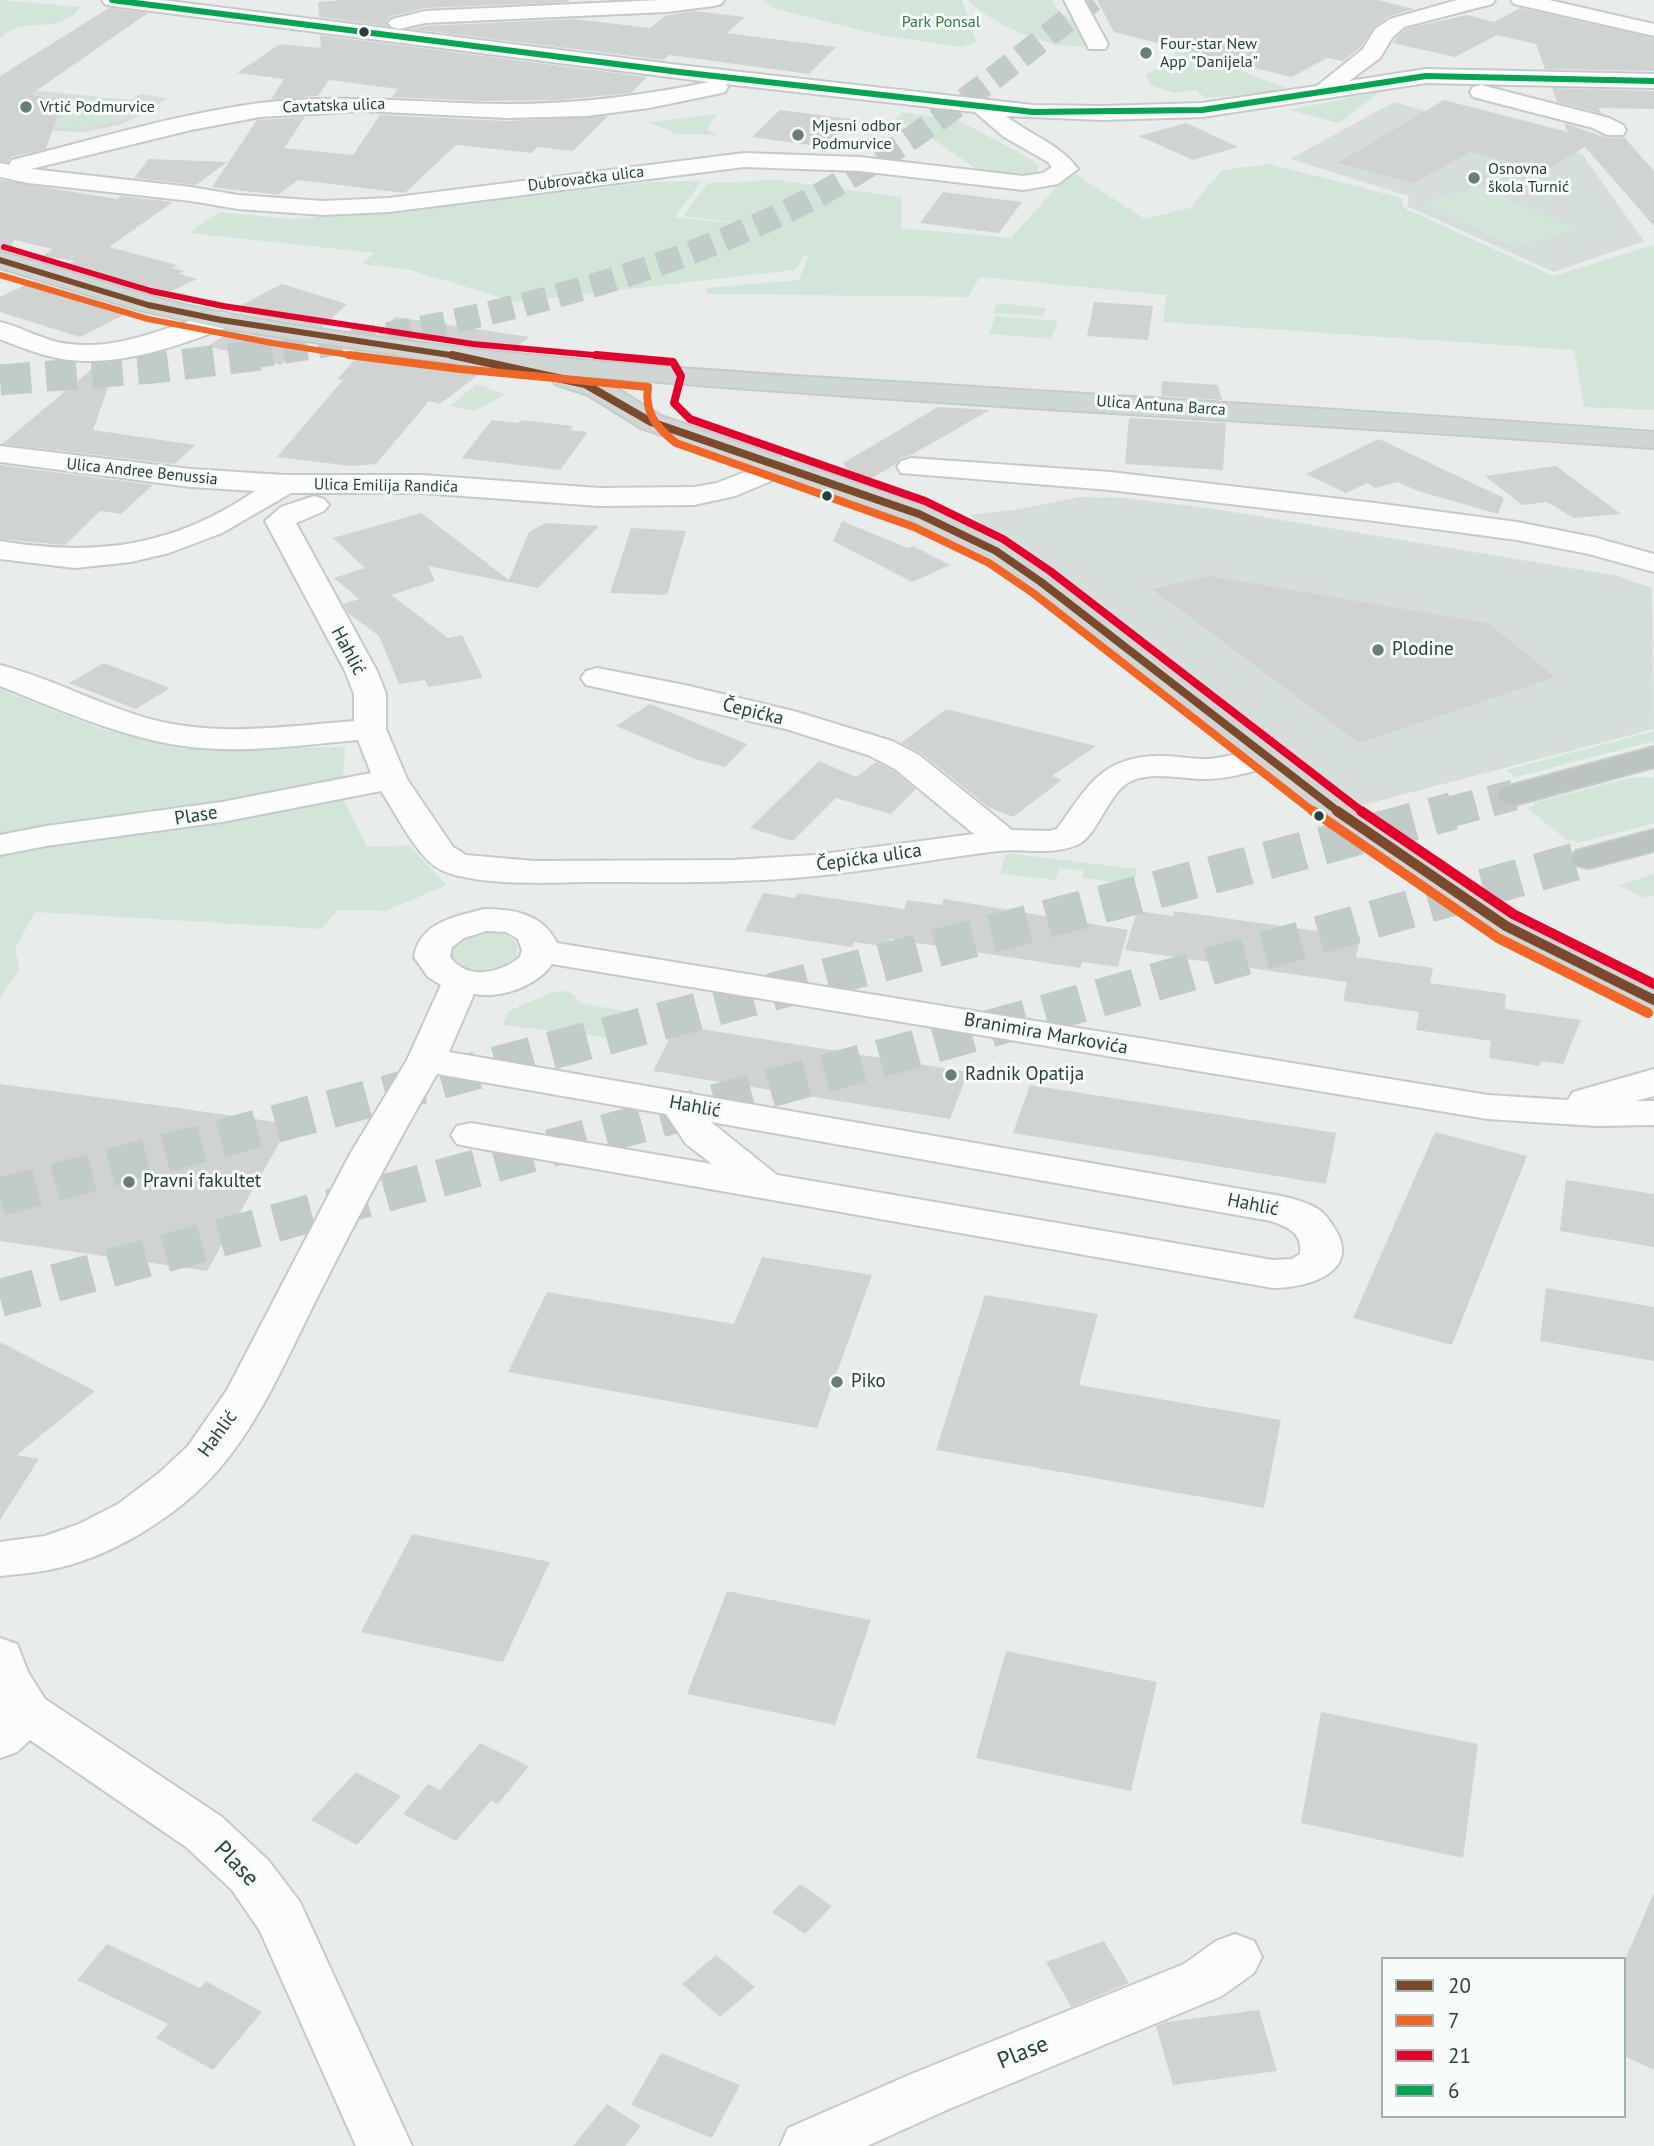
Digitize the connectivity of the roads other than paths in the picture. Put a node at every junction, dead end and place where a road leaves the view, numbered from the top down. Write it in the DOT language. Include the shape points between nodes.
graph roads {
  1 [pos="121,0"];
  2 [pos="715,0"];
  3 [pos="1074,0"];
  4 [pos="1486,0"];
  5 [pos="1521,0"];
  6 [pos="425,29"];
  7 [pos="1654,30"];
  8 [pos="1097,44"];
  9 [pos="1372,53"];
  10 [pos="679,72"];
  11 [pos="1426,76"];
  12 [pos="1654,81"];
  13 [pos="757,82"];
  14 [pos="1321,91"];
  15 [pos="673,97"];
  16 [pos="983,108"];
  17 [pos="1615,130"];
  18 [pos="0,170"];
  19 [pos="0,260"];
  20 [pos="221,320"];
  21 [pos="0,330"];
  22 [pos="471,358"];
  23 [pos="667,375"];
  24 [pos="730,380"];
  25 [pos="627,408"];
  26 [pos="683,431"];
  27 [pos="1654,440"];
  28 [pos="0,454"];
  29 [pos="783,466"];
  30 [pos="911,467"];
  31 [pos="284,484"];
  32 [pos="314,505"];
  33 [pos="0,550"];
  34 [pos="1654,564"];
  35 [pos="0,675"];
  36 [pos="597,678"];
  37 [pos="370,729"];
  38 [pos="1267,757"];
  39 [pos="1654,757"];
  40 [pos="390,779"];
  41 [pos="1514,794"];
  42 [pos="1003,840"];
  43 [pos="1654,840"];
  44 [pos="0,845"];
  45 [pos="440,854"];
  46 [pos="1588,858"];
  47 [pos="541,951"];
  48 [pos="461,981"];
  49 [pos="1654,1000"];
  50 [pos="426,1060"];
  51 [pos="1654,1081"];
  52 [pos="679,1104"];
  53 [pos="1551,1110"];
  54 [pos="1654,1113"];
  55 [pos="471,1135"];
  56 [pos="765,1184"];
  57 [pos="0,1559"];
  58 [pos="0,1657"];
  59 [pos="14,1726"];
  60 [pos="1234,1957"];
  61 [pos="384,2146"];
  62 [pos="808,2146"];
  1 -- 6 [label="street" via="352,30"];
  2 -- 6 [label="street"];
  3 -- 8 [label="street"];
  4 -- 9 [label="street" via="1397,23 1383,34"];
  5 -- 7 [label="street"];
  6 -- 10 [label="street"];
  9 -- 11 [label="street" via="1385,64"];
  9 -- 14 [label="street"];
  10 -- 13 [label="street"];
  10 -- 15 [label="street" via="683,79"];
  11 -- 12 [label="street"];
  11 -- 14 [label="street"];
  11 -- 17 [label="street"];
  13 -- 15 [label="street, Cavtatska ulica"];
  13 -- 16 [label="street"];
  14 -- 16 [label="street" via="1178,111 1062,113"];
  15 -- 18 [label="street, Cavtatska ulica" via="587,109 527,111 388,104 296,106 222,116"];
  16 -- 18 [label="street, Dubrovačka ulica" via="1012,132 1056,157 1066,169 1050,179 1023,183 860,164 744,160 389,205 331,208 238,202"];
  19 -- 20 [label="main road" via="148,305"];
  20 -- 21 [label="street" via="180,336 81,353 55,350"];
  20 -- 22 [label="main road"];
  22 -- 23 [label="main road, Ulica Antuna Barca"];
  22 -- 25 [label="main road" via="585,384"];
  23 -- 24 [label="main road, Ulica Antuna Barca"];
  23 -- 25 [label="main road" via="631,391"];
  23 -- 26 [label="main road" via="658,394 659,406"];
  24 -- 26 [label="main road" via="698,390 685,410"];
  24 -- 27 [label="main road, Ulica Antuna Barca"];
  25 -- 26 [label="main road" via="651,422"];
  26 -- 29 [label="main road"];
  28 -- 31 [label="street, Ulica Andree Benussia" via="191,478"];
  29 -- 31 [label="street, Ulica Emilija Randića" via="725,490 668,497 599,497 422,484"];
  29 -- 38 [label="main road" via="919,514 996,551"];
  30 -- 34 [label="street" via="1110,481 1362,510 1517,531"];
  31 -- 33 [label="street" via="210,530 142,549 73,559"];
  32 -- 37 [label="street, Hahlić" via="281,521 370,694"];
  35 -- 37 [label="street" via="179,735 254,738"];
  36 -- 42 [label="street, Čepićka" via="797,722 880,748 907,762"];
  37 -- 40 [label="street, Hahlić"];
  38 -- 42 [label="street, Čepićka ulica" via="1236,766 1154,766 1127,772 1108,783 1062,840"];
  38 -- 49 [label="main road" via="1331,807 1506,926"];
  39 -- 41 [label="highway"];
  40 -- 44 [label="street, Plase" via="222,812"];
  40 -- 45 [label="street, Hahlić"];
  42 -- 45 [label="street, Čepićka ulica" via="815,866 732,871 486,869 455,863"];
  43 -- 46 [label="highway"];
  47 -- 48 [label="street" via="536,963 512,978"];
  47 -- 48 [label="street" via="539,939 517,923 484,920 459,926 439,937 431,957 436,967"];
  47 -- 53 [label="street, Branimira Markovića" via="1488,1107"];
  48 -- 50 [label="street, Hahlić"];
  50 -- 52 [label="street, Hahlić"];
  50 -- 57 [label="street, Hahlić" via="370,1154 245,1397 204,1457 155,1501 105,1531 50,1553"];
  51 -- 53 [label="street, Branimira Markovića"];
  52 -- 56 [label="street" via="699,1135"];
  52 -- 56 [label="street, Hahlić" via="1282,1209 1307,1222 1322,1247 1320,1260 1308,1269 1273,1275"];
  53 -- 54 [label="street, Branimira Markovića"];
  55 -- 56 [label="street, Hahlić"];
  58 -- 59 [label="street, Plase"];
  59 -- 61 [label="street, Plase" via="204,1832 250,1875 281,1918"];
  60 -- 62 [label="street, Plase" via="1203,1980"];
}
